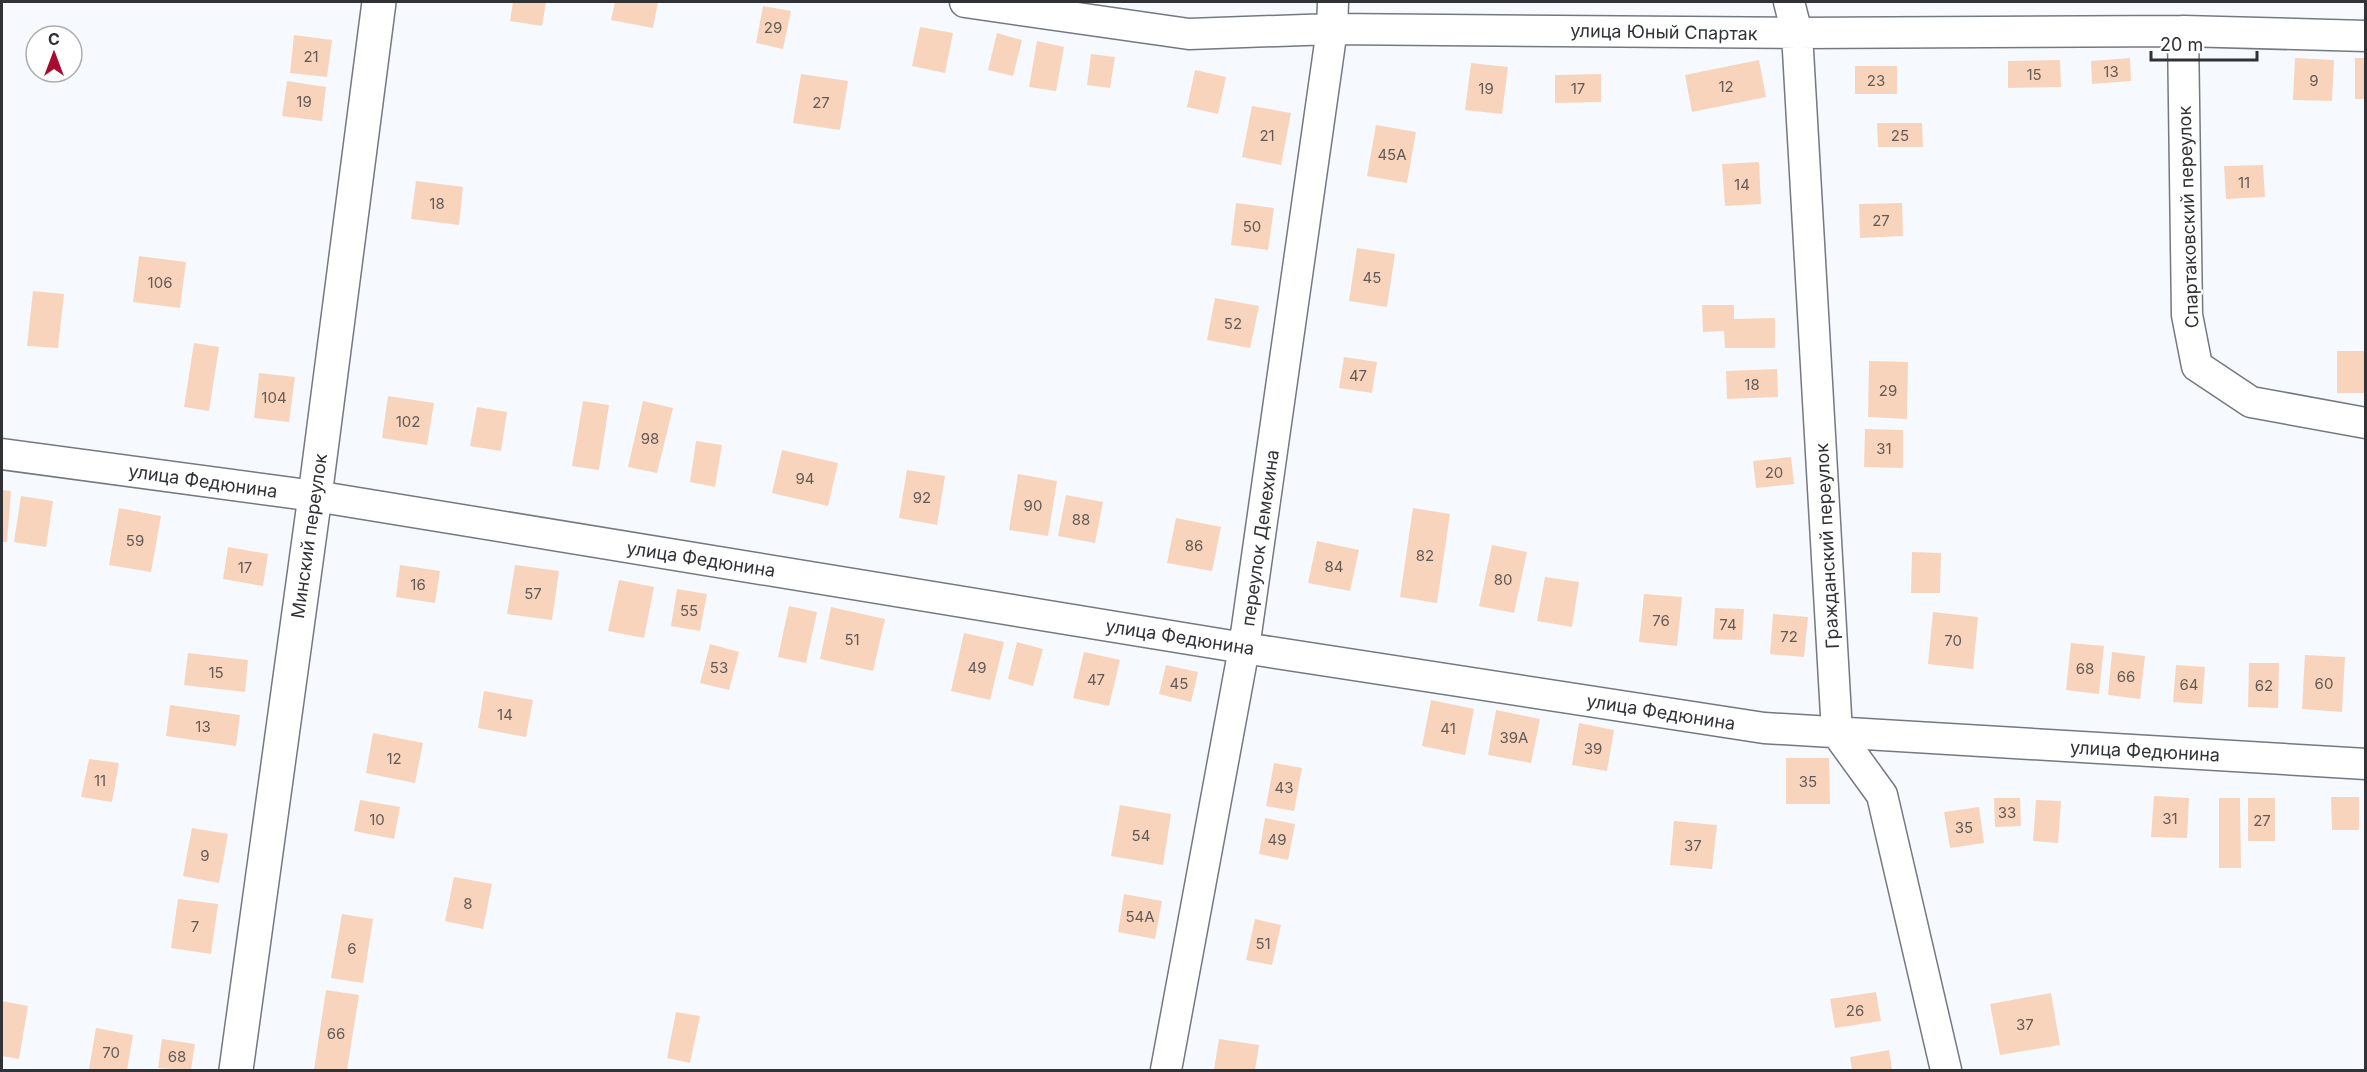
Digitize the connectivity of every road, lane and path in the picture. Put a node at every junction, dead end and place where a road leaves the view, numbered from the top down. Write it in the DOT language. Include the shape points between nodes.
graph roads {
  1 [pos="379,2"];
  2 [pos="965,2"];
  3 [pos="1789,2"];
  4 [pos="1332,15"];
  5 [pos="2183,31"];
  6 [pos="1797,33"];
  7 [pos="2366,36"];
  8 [pos="2366,423"];
  9 [pos="2,454"];
  10 [pos="315,496"];
  11 [pos="1244,648"];
  12 [pos="1837,734"];
  13 [pos="2366,764"];
  14 [pos="236,1071"];
  15 [pos="1166,1071"];
  16 [pos="1946,1071"];
  1 -- 10 [label="street, Минский переулок"];
  2 -- 4 [label="street, улица Юный Спартак" via="1189,34"];
  3 -- 6 [label="street, Гражданский переулок"];
  4 -- 6 [label="street, улица Юный Спартак"];
  4 -- 11 [label="street, переулок Демехина"];
  5 -- 6 [label="street, улица Юный Спартак"];
  5 -- 7 [label="street, улица Юный Спартак"];
  5 -- 8 [label="street, Спартаковский переулок" via="2187,315 2197,366 2251,402"];
  6 -- 12 [label="street, Гражданский переулок"];
  9 -- 10 [label="street, улица Федюнина"];
  10 -- 11 [label="street, улица Федюнина"];
  10 -- 14 [label="street, Минский переулок"];
  11 -- 12 [label="street, улица Федюнина" via="1764,728"];
  11 -- 15 [label="street, переулок Демехина"];
  12 -- 13 [label="street, улица Федюнина"];
  12 -- 16 [label="street" via="1882,795"];
}
